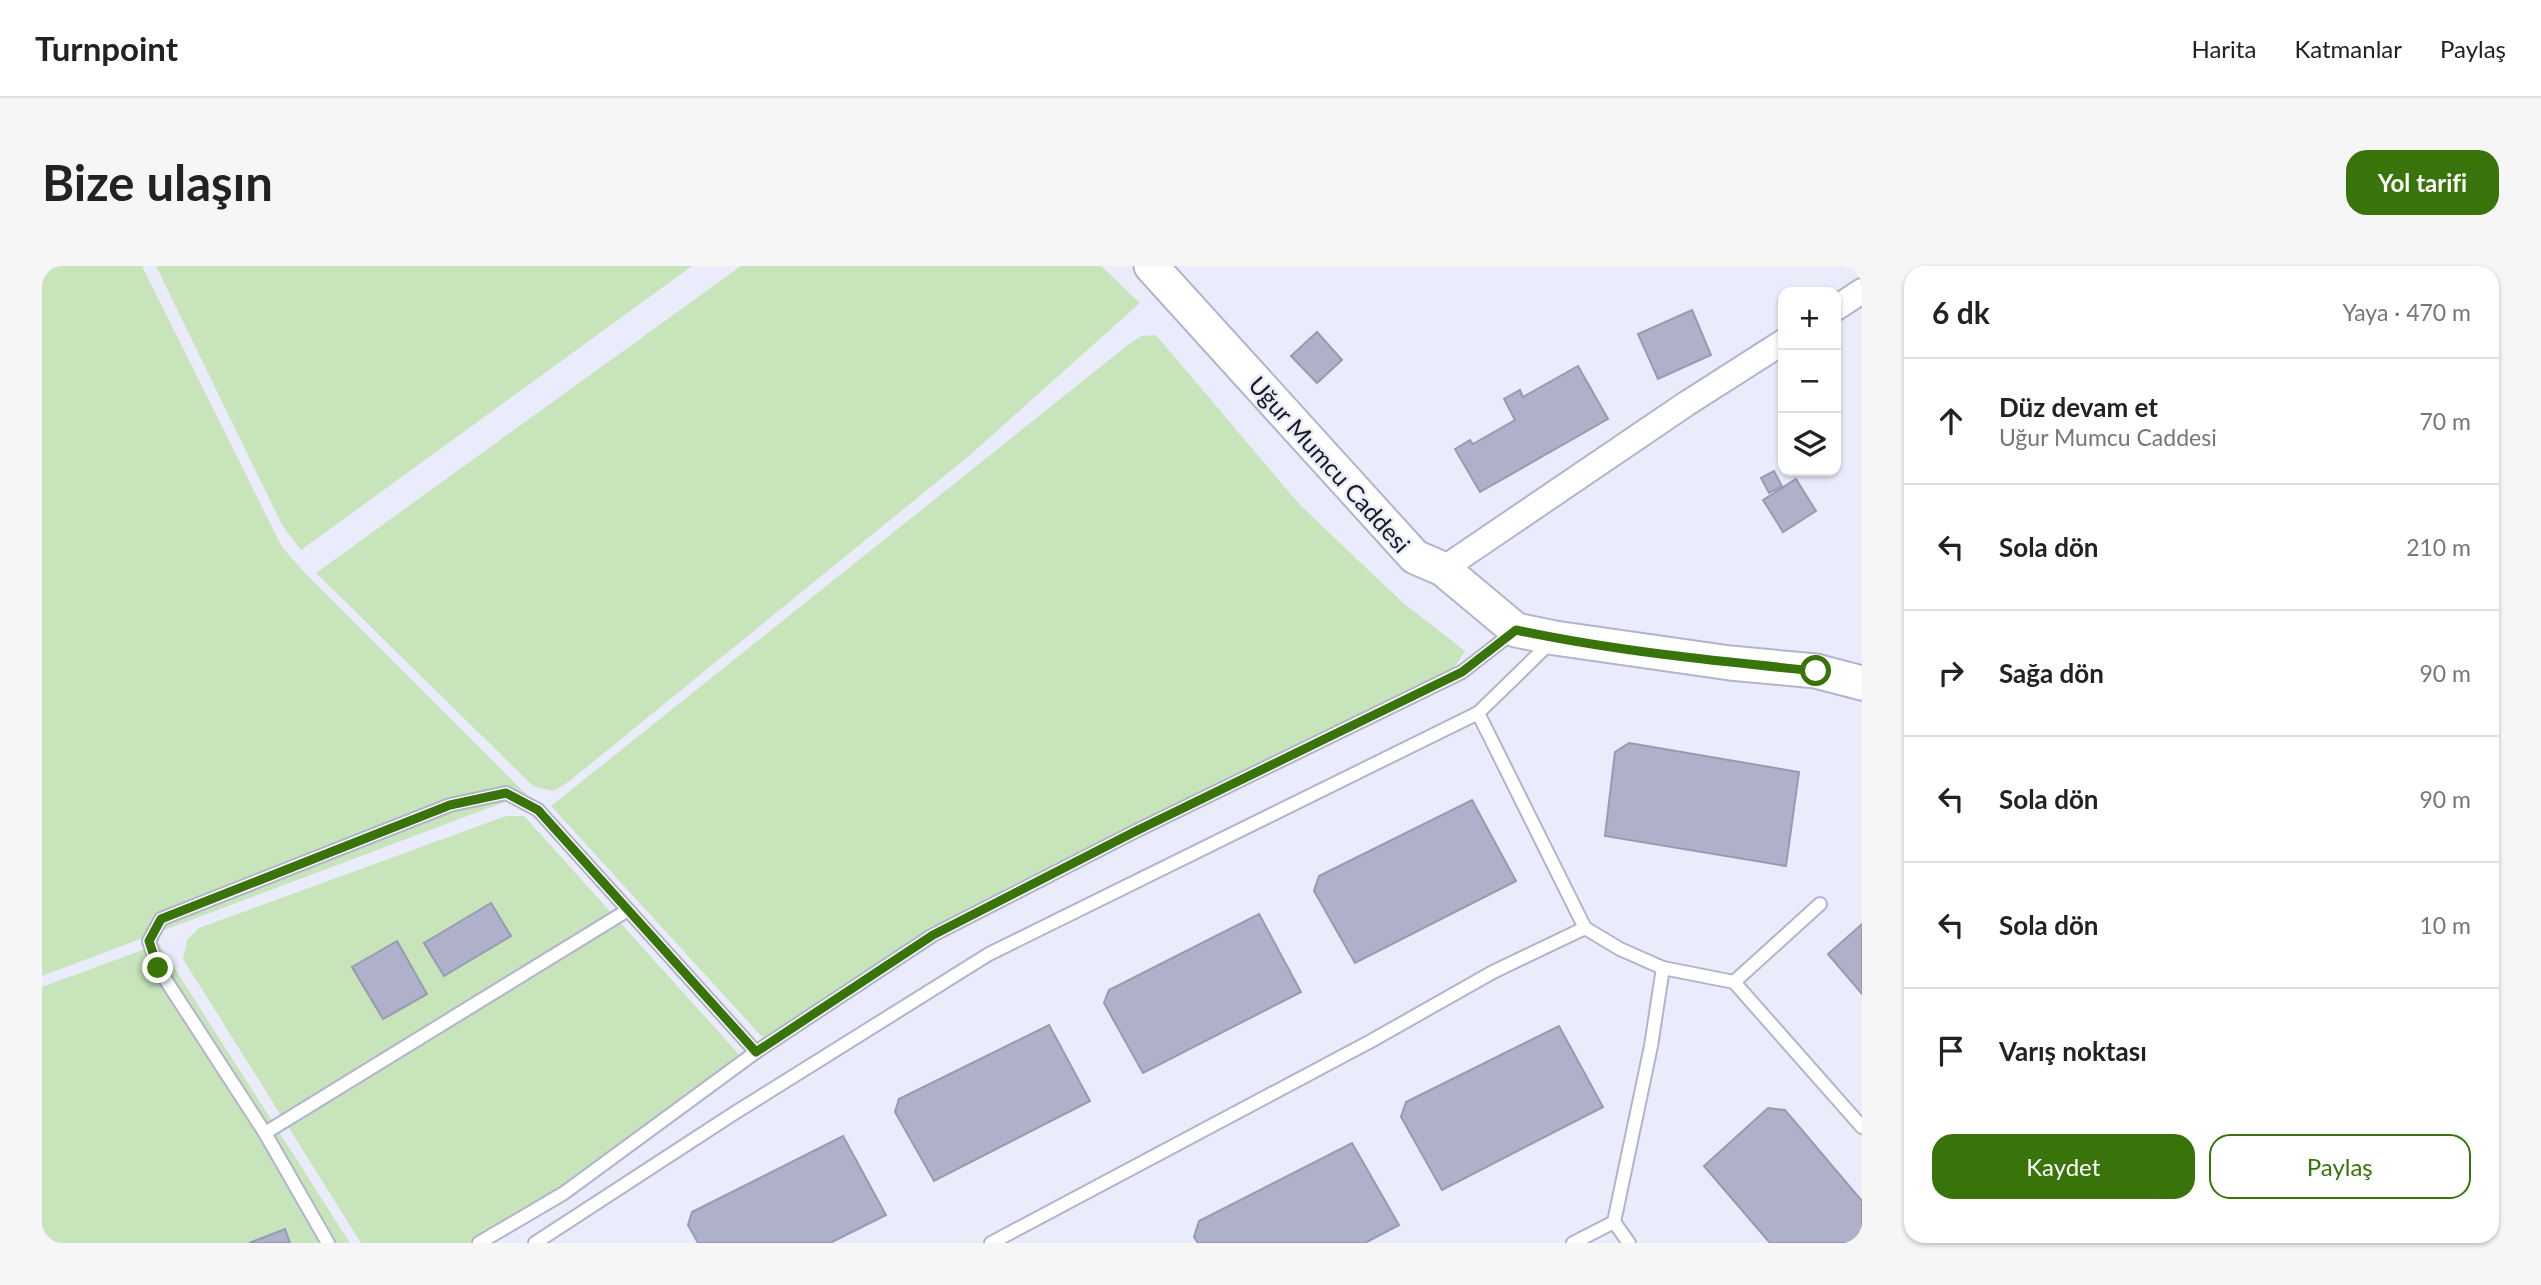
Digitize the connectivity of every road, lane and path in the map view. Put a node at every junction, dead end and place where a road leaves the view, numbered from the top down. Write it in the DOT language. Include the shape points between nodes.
graph roads {
  1 [pos="1151,266"];
  2 [pos="1862,291"];
  3 [pos="1841,305"];
  4 [pos="1778,345"];
  5 [pos="1443,569"];
  6 [pos="1516,630"];
  7 [pos="1555,638"];
  8 [pos="1862,683"];
  9 [pos="1478,713"];
  10 [pos="1821,904"];
  11 [pos="628,910"];
  12 [pos="1585,928"];
  13 [pos="1663,968"];
  14 [pos="1734,982"];
  15 [pos="756,1052"];
  16 [pos="1862,1127"];
  17 [pos="265,1133"];
  18 [pos="1614,1222"];
  19 [pos="328,1243"];
  20 [pos="479,1243"];
  21 [pos="536,1243"];
  22 [pos="991,1243"];
  23 [pos="1573,1243"];
  24 [pos="1629,1243"];
  1 -- 5 [label="street, Uğur Mumcu Caddesi" via="1415,557"];
  2 -- 3 [label="street"];
  4 -- 5 [label="street"];
  5 -- 6 [label="street, Uğur Mumcu Caddesi"];
  6 -- 7 [label="street, Uğur Mumcu Caddesi"];
  6 -- 15 [label="lane" via="1462,672 933,935"];
  7 -- 8 [label="street, Uğur Mumcu Caddesi" via="1816,671"];
  7 -- 9 [label="lane"];
  9 -- 12 [label="lane"];
  9 -- 21 [label="lane" via="989,954"];
  10 -- 14 [label="lane"];
  11 -- 15 [label="lane"];
  11 -- 17 [label="lane"];
  11 -- 17 [label="lane" via="538,810 506,793 450,805 161,919 149,941 158,968"];
  12 -- 13 [label="lane"];
  12 -- 22 [label="lane" via="1493,972"];
  13 -- 14 [label="lane"];
  13 -- 18 [label="lane"];
  14 -- 16 [label="lane"];
  15 -- 20 [label="lane" via="564,1193"];
  17 -- 19 [label="lane"];
  18 -- 23 [label="lane"];
  18 -- 24 [label="lane"];
}
